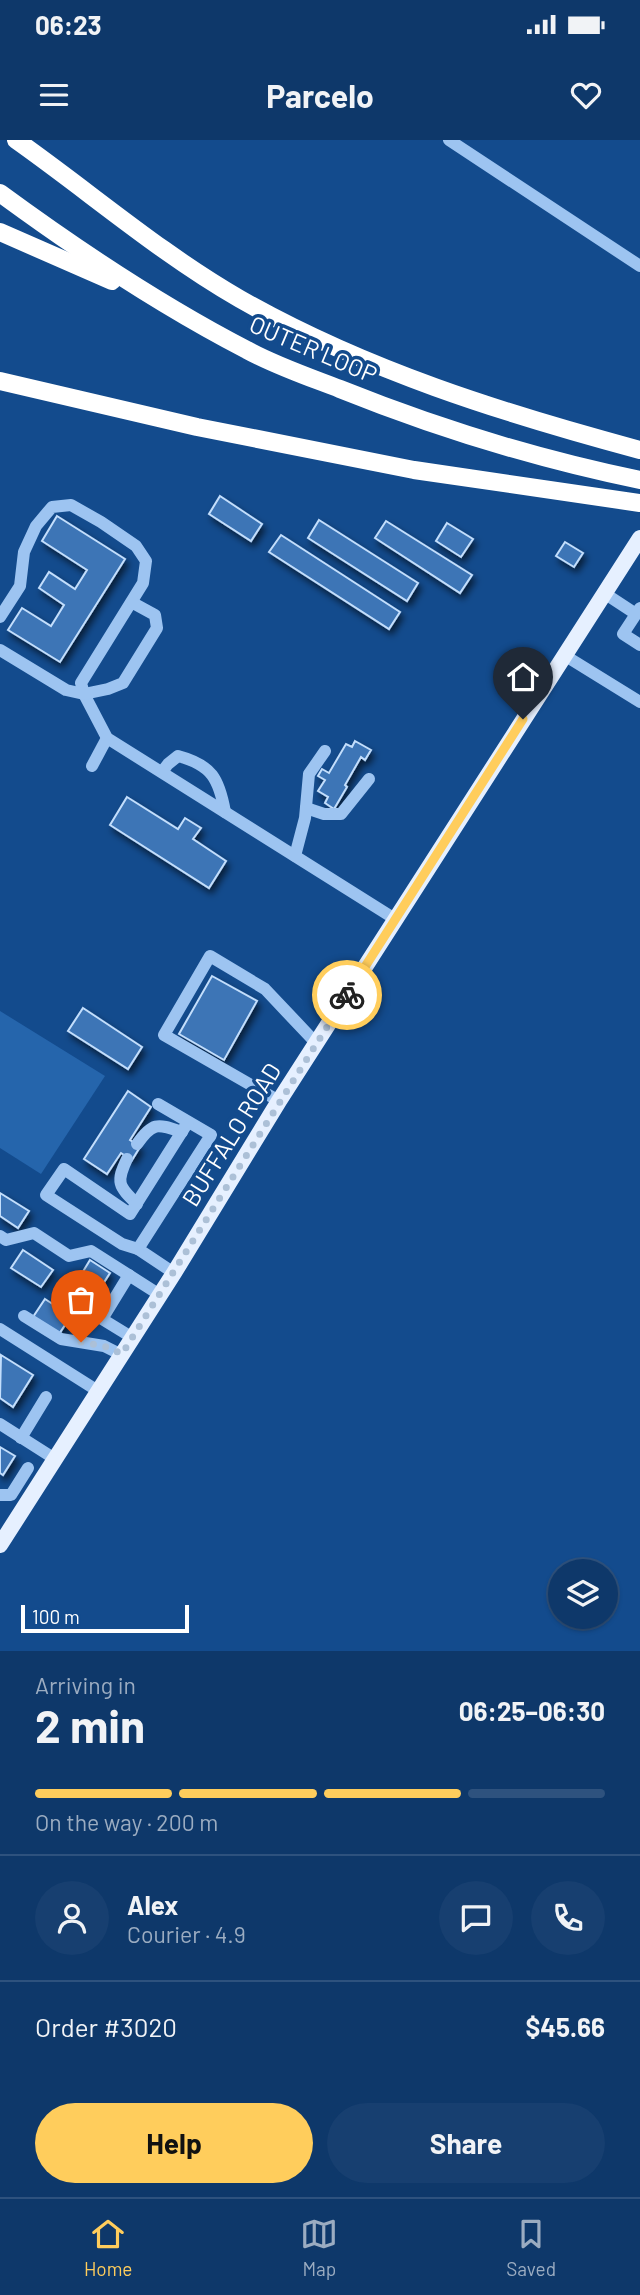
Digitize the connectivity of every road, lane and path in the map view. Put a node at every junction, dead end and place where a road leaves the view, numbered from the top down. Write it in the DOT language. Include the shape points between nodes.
graph roads {
  1 [pos="16,140"];
  2 [pos="27,140"];
  3 [pos="449,140"];
  4 [pos="55,167"];
  5 [pos="0,193"];
  6 [pos="0,232"];
  7 [pos="640,266"];
  8 [pos="157,300"];
  9 [pos="0,381"];
  10 [pos="640,450"];
  11 [pos="640,480"];
  12 [pos="640,503"];
  13 [pos="638,546"];
  14 [pos="604,593"];
  15 [pos="133,603"];
  16 [pos="638,611"];
  17 [pos="0,617"];
  18 [pos="640,645"];
  19 [pos="0,650"];
  20 [pos="564,654"];
  21 [pos="84,694"];
  22 [pos="640,702"];
  23 [pos="107,738"];
  24 [pos="325,751"];
  25 [pos="92,766"];
  26 [pos="162,772"];
  27 [pos="369,779"];
  28 [pos="306,808"];
  29 [pos="225,812"];
  30 [pos="295,856"];
  31 [pos="394,919"];
  32 [pos="316,1043"];
  33 [pos="279,1101"];
  34 [pos="158,1104"];
  35 [pos="185,1127"];
  36 [pos="137,1143"];
  37 [pos="127,1159"];
  38 [pos="136,1204"];
  39 [pos="0,1236"];
  40 [pos="138,1249"];
  41 [pos="174,1273"];
  42 [pos="129,1275"];
  43 [pos="160,1295"];
  44 [pos="24,1317"];
  45 [pos="0,1329"];
  46 [pos="132,1338"];
  47 [pos="122,1354"];
  48 [pos="98,1391"];
  49 [pos="46,1397"];
  50 [pos="0,1424"];
  51 [pos="21,1438"];
  52 [pos="55,1459"];
  53 [pos="28,1468"];
  54 [pos="0,1495"];
  55 [pos="1,1540"];
  1 -- 4 [label="highway, OUTER LOOP"];
  2 -- 4 [label="highway"];
  3 -- 7 [label="street"];
  4 -- 10 [label="highway, OUTER LOOP" via="159,247 241,299 319,339 471,401"];
  5 -- 8 [label="highway, OUTER LOOP" via="70,245"];
  6 -- 8 [label="highway"];
  8 -- 11 [label="highway, OUTER LOOP" via="249,351 396,412"];
  9 -- 12 [label="highway" via="197,427 414,470"];
  13 -- 14 [label="main road, BUFFALO ROAD"];
  14 -- 16 [label="street"];
  14 -- 20 [label="main road, BUFFALO ROAD"];
  15 -- 17 [label="street" via="144,583 146,561 136,546 71,505 51,507 36,526 24,552 20,586"];
  15 -- 21 [label="street" via="82,683"];
  15 -- 21 [label="street" via="155,615 157,628 148,645 123,683"];
  16 -- 18 [label="street" via="623,634"];
  19 -- 21 [label="street" via="66,690"];
  20 -- 22 [label="street"];
  20 -- 31 [label="main road, BUFFALO ROAD"];
  21 -- 23 [label="street"];
  23 -- 25 [label="street"];
  23 -- 26 [label="street"];
  24 -- 28 [label="street" via="309,774"];
  26 -- 29 [label="street"];
  26 -- 29 [label="street" via="178,756 197,761 221,789"];
  27 -- 28 [label="street" via="341,814"];
  28 -- 30 [label="street"];
  29 -- 30 [label="street"];
  30 -- 31 [label="street"];
  31 -- 32 [label="main road, BUFFALO ROAD"];
  32 -- 33 [label="main road, BUFFALO ROAD"];
  32 -- 33 [label="street" via="265,989 210,956 164,1035"];
  33 -- 41 [label="main road, BUFFALO ROAD"];
  34 -- 35 [label="street"];
  35 -- 36 [label="street" via="147,1129"];
  35 -- 38 [label="street"];
  35 -- 40 [label="street" via="211,1135"];
  37 -- 38 [label="street" via="119,1176 122,1190"];
  38 -- 40 [label="street" via="130,1214 64,1169 46,1195 122,1244"];
  39 -- 42 [label="street" via="6,1240 34,1233 69,1256 90,1251"];
  40 -- 41 [label="street"];
  41 -- 43 [label="main road, BUFFALO ROAD"];
  42 -- 43 [label="street"];
  42 -- 46 [label="street" via="102,1319"];
  43 -- 46 [label="main road, BUFFALO ROAD"];
  44 -- 47 [label="street" via="61,1339"];
  45 -- 48 [label="street"];
  46 -- 47 [label="main road, BUFFALO ROAD"];
  47 -- 48 [label="main road, BUFFALO ROAD"];
  48 -- 52 [label="main road, BUFFALO ROAD"];
  49 -- 51 [label="street"];
  50 -- 51 [label="street"];
  51 -- 52 [label="street"];
  52 -- 55 [label="main road, BUFFALO ROAD"];
  53 -- 54 [label="street" via="11,1494"];
}
